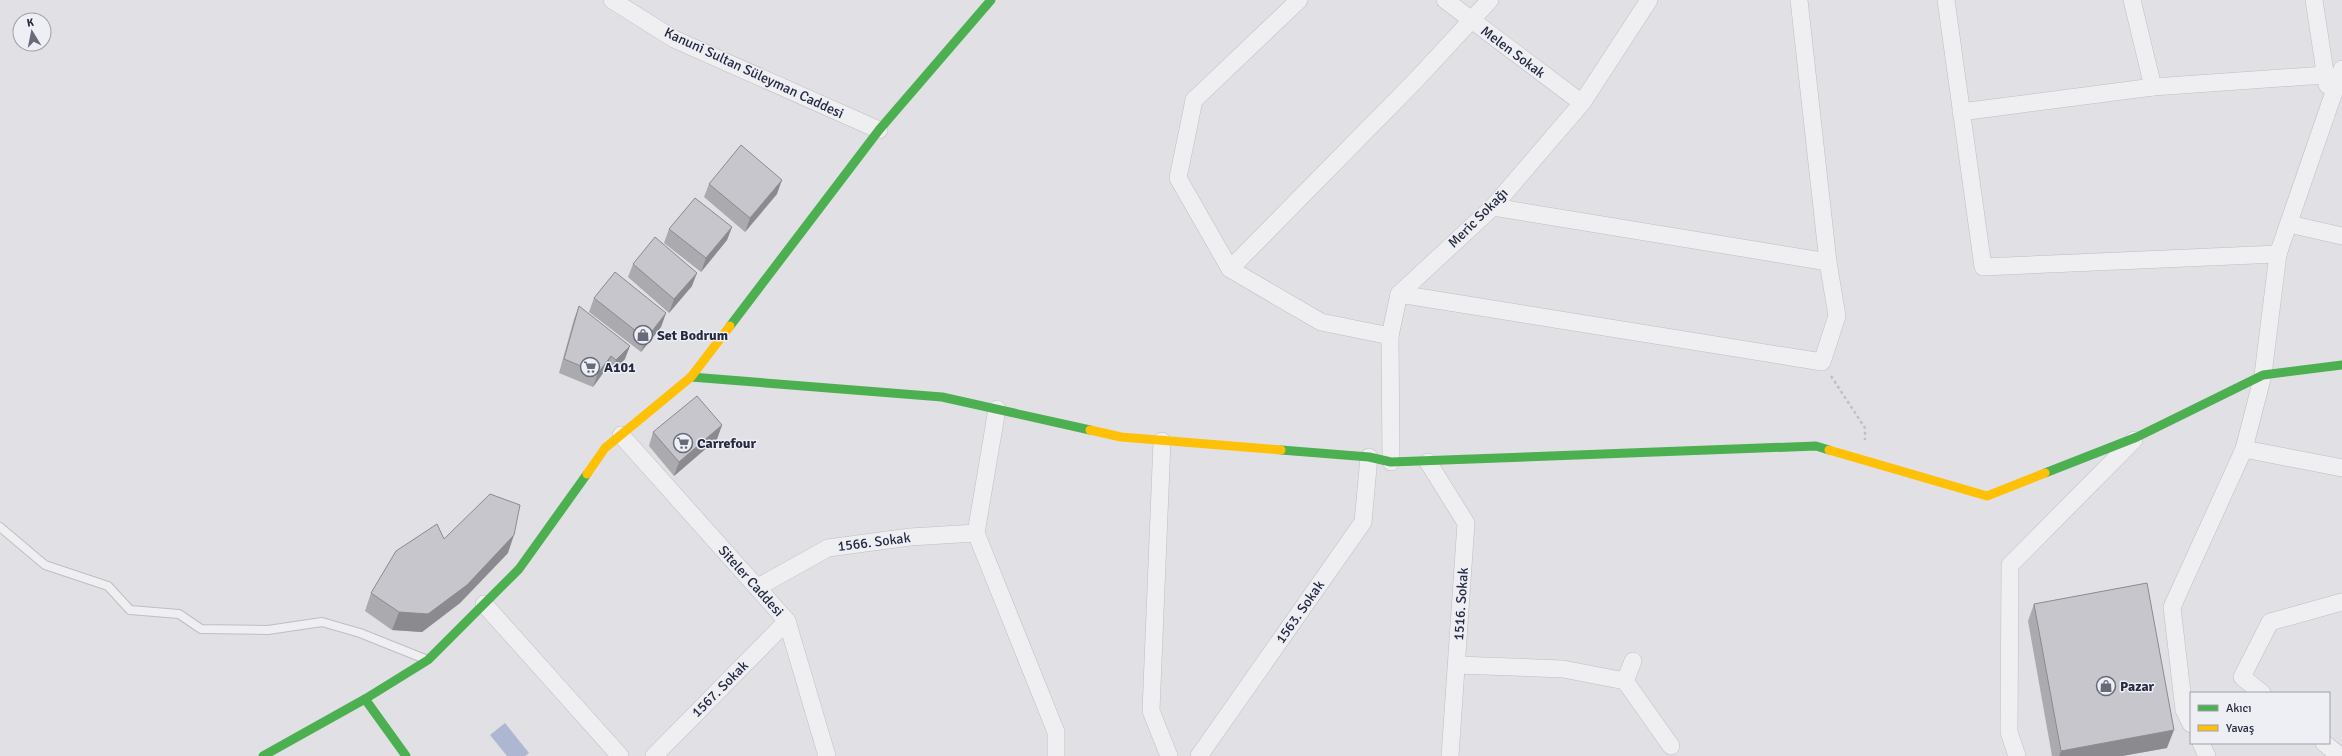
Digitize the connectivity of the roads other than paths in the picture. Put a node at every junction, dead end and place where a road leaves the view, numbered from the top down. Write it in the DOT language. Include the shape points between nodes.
graph roads {
  1 [pos="612,0"];
  2 [pos="991,0"];
  3 [pos="1299,0"];
  4 [pos="1445,0"];
  5 [pos="1490,0"];
  6 [pos="1649,0"];
  7 [pos="1799,0"];
  8 [pos="1946,0"];
  9 [pos="2132,0"];
  10 [pos="2314,0"];
  11 [pos="1471,21"];
  12 [pos="2342,69"];
  13 [pos="2325,75"];
  14 [pos="2153,88"];
  15 [pos="1582,103"];
  16 [pos="2330,107"];
  17 [pos="1961,112"];
  18 [pos="879,130"];
  19 [pos="1493,207"];
  20 [pos="2289,224"];
  21 [pos="2342,236"];
  22 [pos="2278,254"];
  23 [pos="1828,262"];
  24 [pos="1230,269"];
  25 [pos="1399,294"];
  26 [pos="1390,336"];
  27 [pos="2342,365"];
  28 [pos="2263,375"];
  29 [pos="691,377"];
  30 [pos="997,409"];
  31 [pos="621,435"];
  32 [pos="2137,438"];
  33 [pos="1162,441"];
  34 [pos="2244,449"];
  35 [pos="1369,457"];
  36 [pos="1391,462"];
  37 [pos="1428,462"];
  38 [pos="2342,468"];
  39 [pos="0,527"];
  40 [pos="976,533"];
  41 [pos="2342,602"];
  42 [pos="484,604"];
  43 [pos="787,621"];
  44 [pos="428,660"];
  45 [pos="1633,660"];
  46 [pos="1457,665"];
  47 [pos="1626,682"];
  48 [pos="2261,692"];
  49 [pos="365,700"];
  50 [pos="2190,722"];
  51 [pos="2201,744"];
  52 [pos="2325,744"];
  53 [pos="1671,746"];
  54 [pos="264,756"];
  55 [pos="406,756"];
  56 [pos="620,756"];
  57 [pos="654,756"];
  58 [pos="827,756"];
  59 [pos="1056,756"];
  60 [pos="1169,756"];
  61 [pos="1199,756"];
  62 [pos="1450,756"];
  63 [pos="2017,756"];
  64 [pos="2207,756"];
  65 [pos="2340,756"];
  1 -- 18 [label="street, Kanuni Sultan Süleyman Caddesi" via="674,39"];
  2 -- 18 [label="street"];
  3 -- 24 [label="street" via="1194,100 1178,178"];
  4 -- 11 [label="street, Melen Sokak"];
  5 -- 11 [label="street"];
  6 -- 15 [label="street, Meric Sokağı"];
  7 -- 23 [label="street"];
  8 -- 17 [label="street"];
  9 -- 14 [label="street"];
  10 -- 13 [label="street"];
  11 -- 15 [label="street, Melen Sokak"];
  11 -- 24 [label="street"];
  12 -- 16 [label="street"];
  13 -- 14 [label="street"];
  13 -- 16 [label="street"];
  14 -- 17 [label="street"];
  15 -- 19 [label="street, Meric Sokağı"];
  16 -- 20 [label="street"];
  17 -- 22 [label="street" via="1983,267"];
  18 -- 29 [label="street"];
  19 -- 23 [label="street"];
  19 -- 25 [label="street, Meric Sokağı"];
  20 -- 21 [label="street"];
  20 -- 22 [label="street"];
  22 -- 28 [label="street"];
  23 -- 25 [label="street" via="1837,316 1822,362"];
  24 -- 26 [label="street" via="1321,322"];
  25 -- 26 [label="street"];
  26 -- 36 [label="street"];
  27 -- 28 [label="street"];
  28 -- 32 [label="street"];
  28 -- 34 [label="street"];
  29 -- 30 [label="street" via="942,397"];
  29 -- 31 [label="street"];
  30 -- 33 [label="street" via="1121,437"];
  30 -- 40 [label="street"];
  31 -- 42 [label="street" via="605,448 519,569"];
  31 -- 43 [label="street, Siteler Caddesi"];
  32 -- 37 [label="street" via="1987,496 1816,446"];
  32 -- 63 [label="street" via="2010,565 2009,732"];
  33 -- 35 [label="street"];
  33 -- 60 [label="street" via="1151,711"];
  34 -- 38 [label="street"];
  34 -- 50 [label="street" via="2172,607 2184,710"];
  35 -- 36 [label="street"];
  35 -- 61 [label="street, 1563. Sokak" via="1363,522"];
  36 -- 37 [label="street"];
  37 -- 46 [label="street, 1516. Sokak" via="1466,523"];
  39 -- 44 [label="lane" via="45,565 108,586 130,610 179,614 201,629 268,630 322,622 360,633"];
  40 -- 43 [label="street, 1566. Sokak" via="828,548 758,587"];
  40 -- 59 [label="street" via="1056,732"];
  41 -- 48 [label="street" via="2270,622 2242,677"];
  42 -- 44 [label="street"];
  42 -- 56 [label="street"];
  43 -- 57 [label="street, 1567. Sokak"];
  43 -- 58 [label="street, Siteler Caddesi"];
  44 -- 49 [label="street"];
  45 -- 47 [label="street"];
  46 -- 47 [label="street" via="1563,668"];
  46 -- 62 [label="street, 1516. Sokak"];
  47 -- 53 [label="street"];
  49 -- 54 [label="street"];
  49 -- 55 [label="street"];
  51 -- 64 [label="street"];
  52 -- 65 [label="street"];
}
